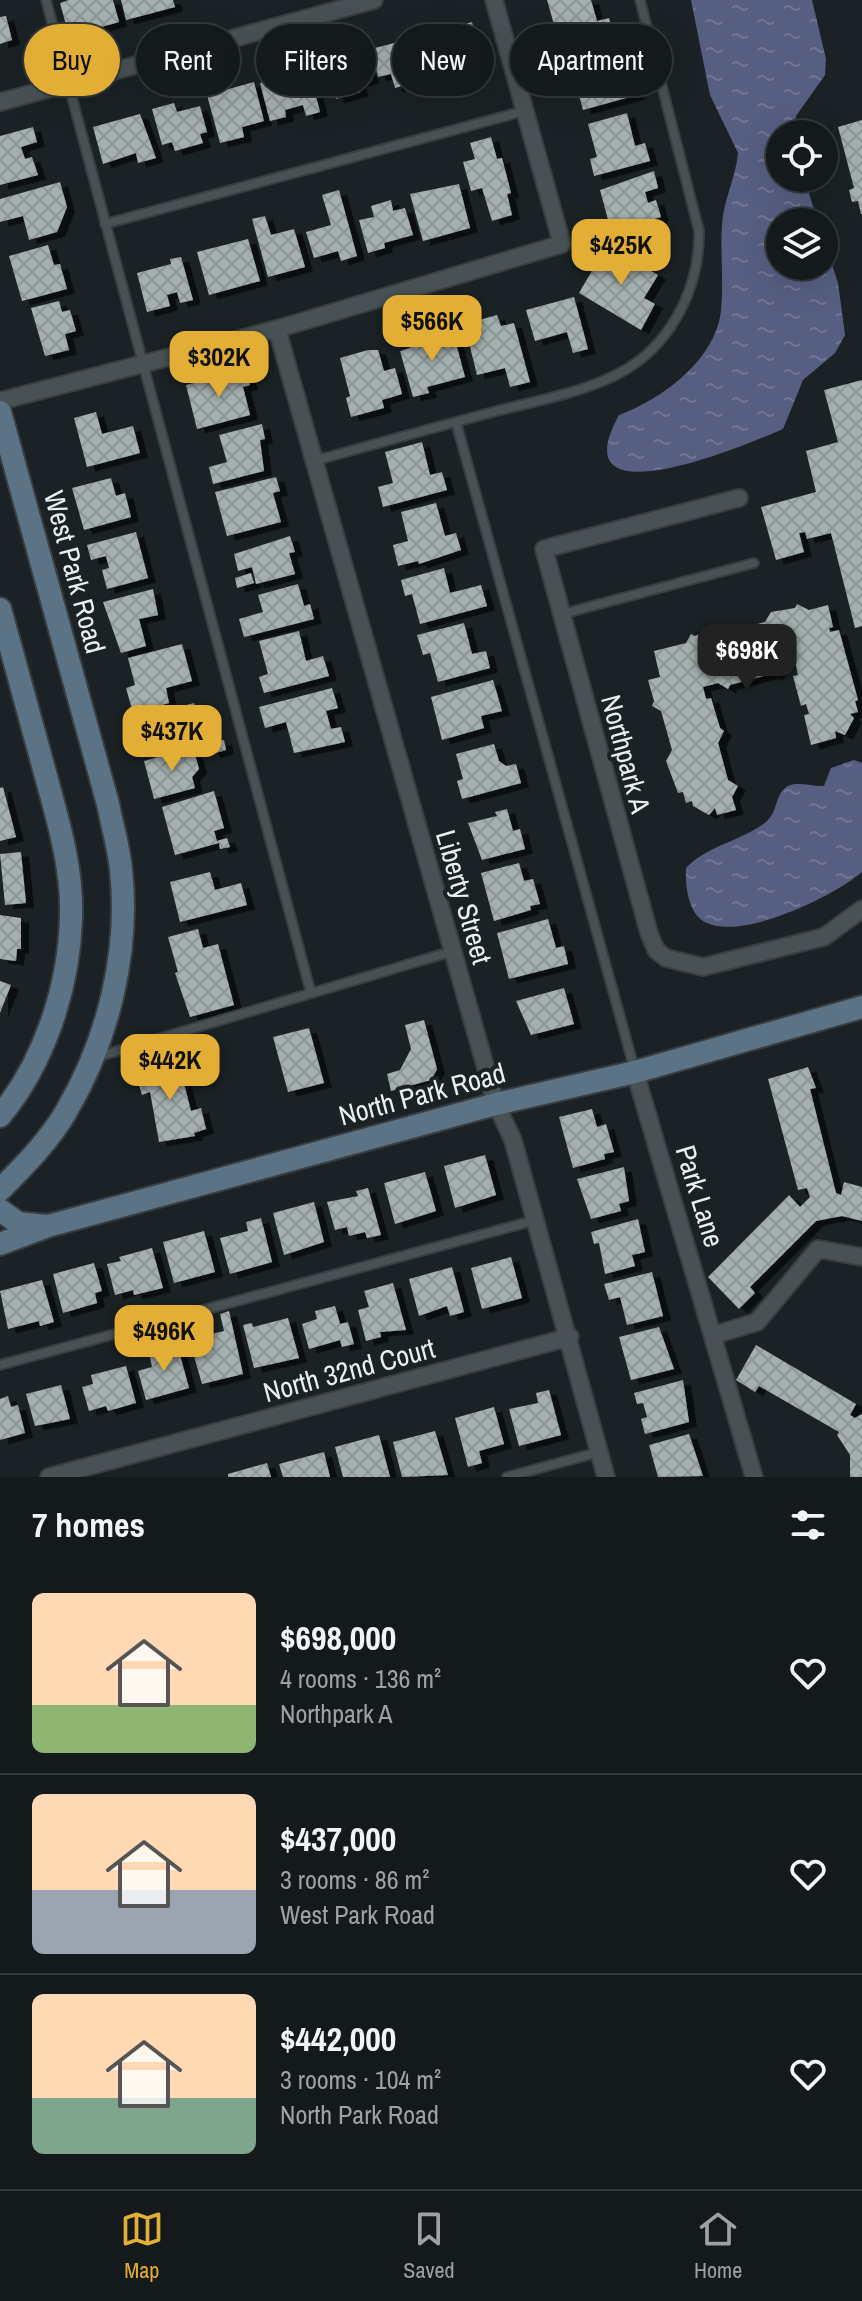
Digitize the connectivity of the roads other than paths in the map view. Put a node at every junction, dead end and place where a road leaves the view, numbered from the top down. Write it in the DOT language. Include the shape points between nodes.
graph roads {
  1 [pos="46,0"];
  2 [pos="374,0"];
  3 [pos="494,0"];
  4 [pos="640,0"];
  5 [pos="52,24"];
  6 [pos="120,69"];
  7 [pos="24,95"];
  8 [pos="71,96"];
  9 [pos="0,102"];
  10 [pos="524,111"];
  11 [pos="105,224"];
  12 [pos="277,329"];
  13 [pos="143,364"];
  14 [pos="0,401"];
  15 [pos="0,412"];
  16 [pos="456,422"];
  17 [pos="314,461"];
  18 [pos="739,498"];
  19 [pos="754,563"];
  20 [pos="0,609"];
  21 [pos="561,614"];
  22 [pos="862,909"];
  23 [pos="453,951"];
  24 [pos="311,993"];
  25 [pos="862,1007"];
  26 [pos="92,1058"];
  27 [pos="635,1072"];
  28 [pos="496,1104"];
  29 [pos="0,1116"];
  30 [pos="0,1190"];
  31 [pos="0,1210"];
  32 [pos="536,1220"];
  33 [pos="48,1226"];
  34 [pos="0,1244"];
  35 [pos="862,1257"];
  36 [pos="714,1335"];
  37 [pos="570,1337"];
  38 [pos="0,1365"];
  39 [pos="600,1452"];
  40 [pos="49,1477"];
  41 [pos="507,1477"];
  42 [pos="606,1477"];
  43 [pos="754,1477"];
  1 -- 5 [label="lane"];
  2 -- 6 [label="street"];
  3 -- 10 [label="street"];
  4 -- 16 [label="lane" via="694,200 700,260 690,289 660,339 619,373"];
  7 -- 9 [label="street"];
  8 -- 11 [label="lane"];
  10 -- 11 [label="lane"];
  10 -- 12 [label="street" via="562,244"];
  11 -- 13 [label="lane"];
  12 -- 13 [label="street"];
  12 -- 17 [label="street, Liberty Street"];
  13 -- 14 [label="street"];
  13 -- 24 [label="lane"];
  15 -- 26 [label="street, West Park Road" via="108,804 121,869 118,962 103,1034"];
  16 -- 17 [label="lane"];
  16 -- 27 [label="lane"];
  17 -- 23 [label="street, Liberty Street"];
  18 -- 21 [label="street, Northpark A" via="544,549"];
  19 -- 21 [label="lane"];
  20 -- 29 [label="street" via="58,820 72,917 67,964 50,1026 32,1070"];
  21 -- 22 [label="street, Northpark A" via="656,950 666,958 703,967 824,937"];
  23 -- 24 [label="lane"];
  23 -- 28 [label="street, Liberty Street"];
  24 -- 26 [label="lane"];
  25 -- 27 [label="street, North Park Road"];
  26 -- 30 [label="street, West Park Road" via="67,1111"];
  27 -- 28 [label="street, North Park Road"];
  27 -- 36 [label="street, Park Lane"];
  28 -- 32 [label="street, Liberty Street" via="513,1140"];
  28 -- 33 [label="street, North Park Road"];
  31 -- 33 [label="street" via="18,1223"];
  32 -- 37 [label="street, Liberty Street"];
  32 -- 38 [label="lane"];
  33 -- 34 [label="street, North Park Road"];
  35 -- 36 [label="street" via="818,1249 757,1322"];
  36 -- 43 [label="street, Park Lane"];
  37 -- 39 [label="street, Liberty Street"];
  37 -- 40 [label="street, North 32nd Court"];
  39 -- 41 [label="lane"];
  39 -- 42 [label="street, Liberty Street"];
}
